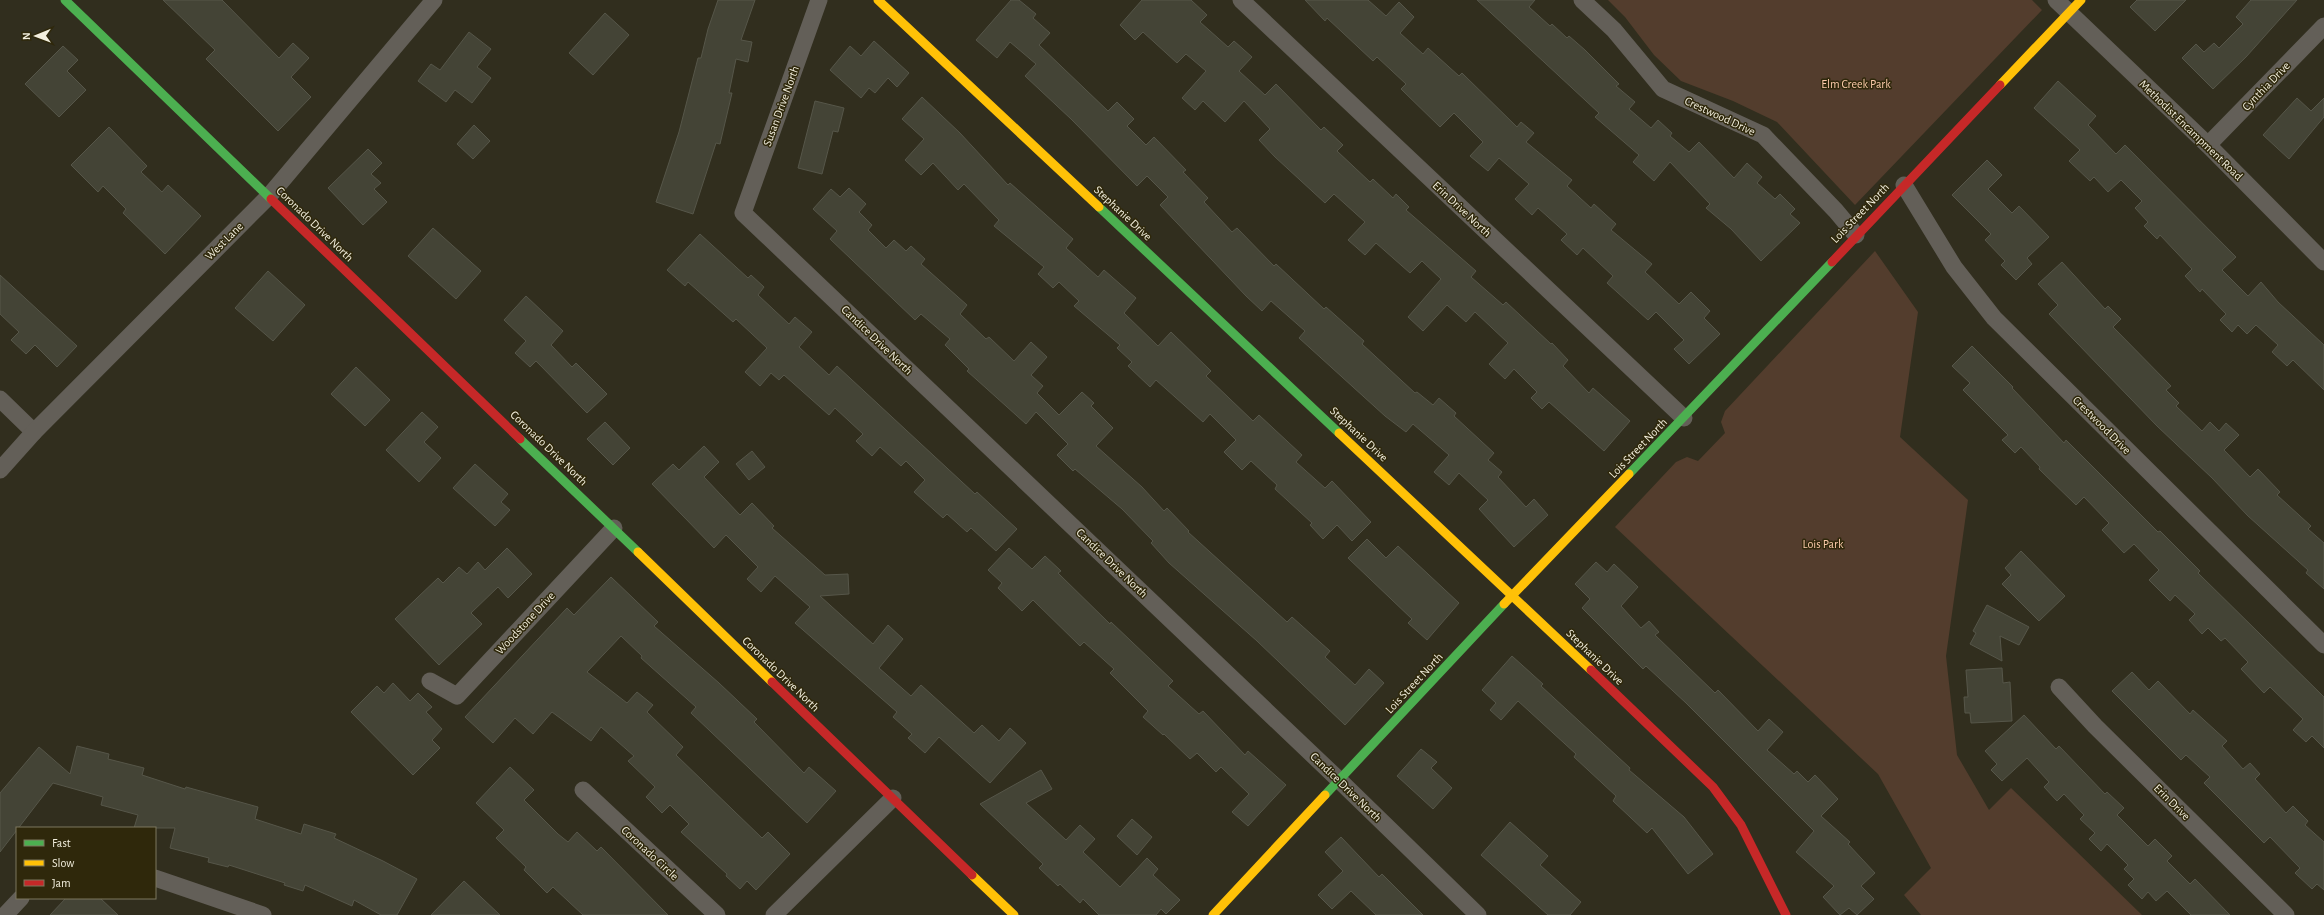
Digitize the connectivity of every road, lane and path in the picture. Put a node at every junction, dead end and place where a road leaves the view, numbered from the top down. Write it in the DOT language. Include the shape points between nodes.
graph roads {
  1 [pos="66,0"];
  2 [pos="434,0"];
  3 [pos="819,0"];
  4 [pos="878,0"];
  5 [pos="1241,0"];
  6 [pos="1582,0"];
  7 [pos="2056,0"];
  8 [pos="2081,0"];
  9 [pos="2070,12"];
  10 [pos="2324,26"];
  11 [pos="2208,145"];
  12 [pos="1904,185"];
  13 [pos="269,196"];
  14 [pos="743,213"];
  15 [pos="1856,235"];
  16 [pos="2324,262"];
  17 [pos="0,399"];
  18 [pos="1684,418"];
  19 [pos="34,432"];
  20 [pos="0,470"];
  21 [pos="614,528"];
  22 [pos="1512,595"];
  23 [pos="2324,645"];
  24 [pos="430,681"];
  25 [pos="2059,687"];
  26 [pos="1339,780"];
  27 [pos="583,790"];
  28 [pos="893,798"];
  29 [pos="156,878"];
  30 [pos="21,899"];
  31 [pos="5,915"];
  32 [pos="263,915"];
  33 [pos="717,915"];
  34 [pos="774,915"];
  35 [pos="1014,915"];
  36 [pos="1213,915"];
  37 [pos="1478,915"];
  38 [pos="1786,915"];
  39 [pos="2286,915"];
  1 -- 13 [label="street, Coronado Drive North"];
  2 -- 13 [label="street, West Lane"];
  3 -- 14 [label="street, Susan Drive North"];
  4 -- 22 [label="street, Stephanie Drive"];
  5 -- 18 [label="street, Erin Drive North"];
  6 -- 15 [label="street, Crestwood Drive" via="1614,30 1663,89 1763,135"];
  7 -- 9 [label="street, Methodist Encampment Road"];
  8 -- 9 [label="street, Lois Street North"];
  9 -- 11 [label="street, Methodist Encampment Road"];
  9 -- 12 [label="street, Lois Street North"];
  10 -- 11 [label="street, Cynthia Drive"];
  11 -- 16 [label="street, Methodist Encampment Road"];
  12 -- 15 [label="street, Lois Street North"];
  12 -- 23 [label="street, Crestwood Drive" via="1954,267 1994,318"];
  13 -- 19 [label="street, West Lane"];
  13 -- 21 [label="street, Coronado Drive North"];
  14 -- 26 [label="street, Candice Drive North"];
  15 -- 18 [label="street, Lois Street North"];
  17 -- 19 [label="street"];
  18 -- 22 [label="street, Lois Street North"];
  19 -- 20 [label="street, West Lane"];
  21 -- 24 [label="street, Woodstone Drive" via="457,696"];
  21 -- 28 [label="street, Coronado Drive North"];
  22 -- 26 [label="street, Lois Street North"];
  22 -- 38 [label="street, Stephanie Drive" via="1713,787 1741,825"];
  25 -- 39 [label="street, Erin Drive" via="2095,726"];
  26 -- 36 [label="street, Lois Street North"];
  26 -- 37 [label="street, Candice Drive North"];
  27 -- 33 [label="street, Coronado Circle"];
  28 -- 34 [label="street"];
  28 -- 35 [label="street, Coronado Drive North"];
  29 -- 32 [label="street"];
  30 -- 31 [label="street"];
}
